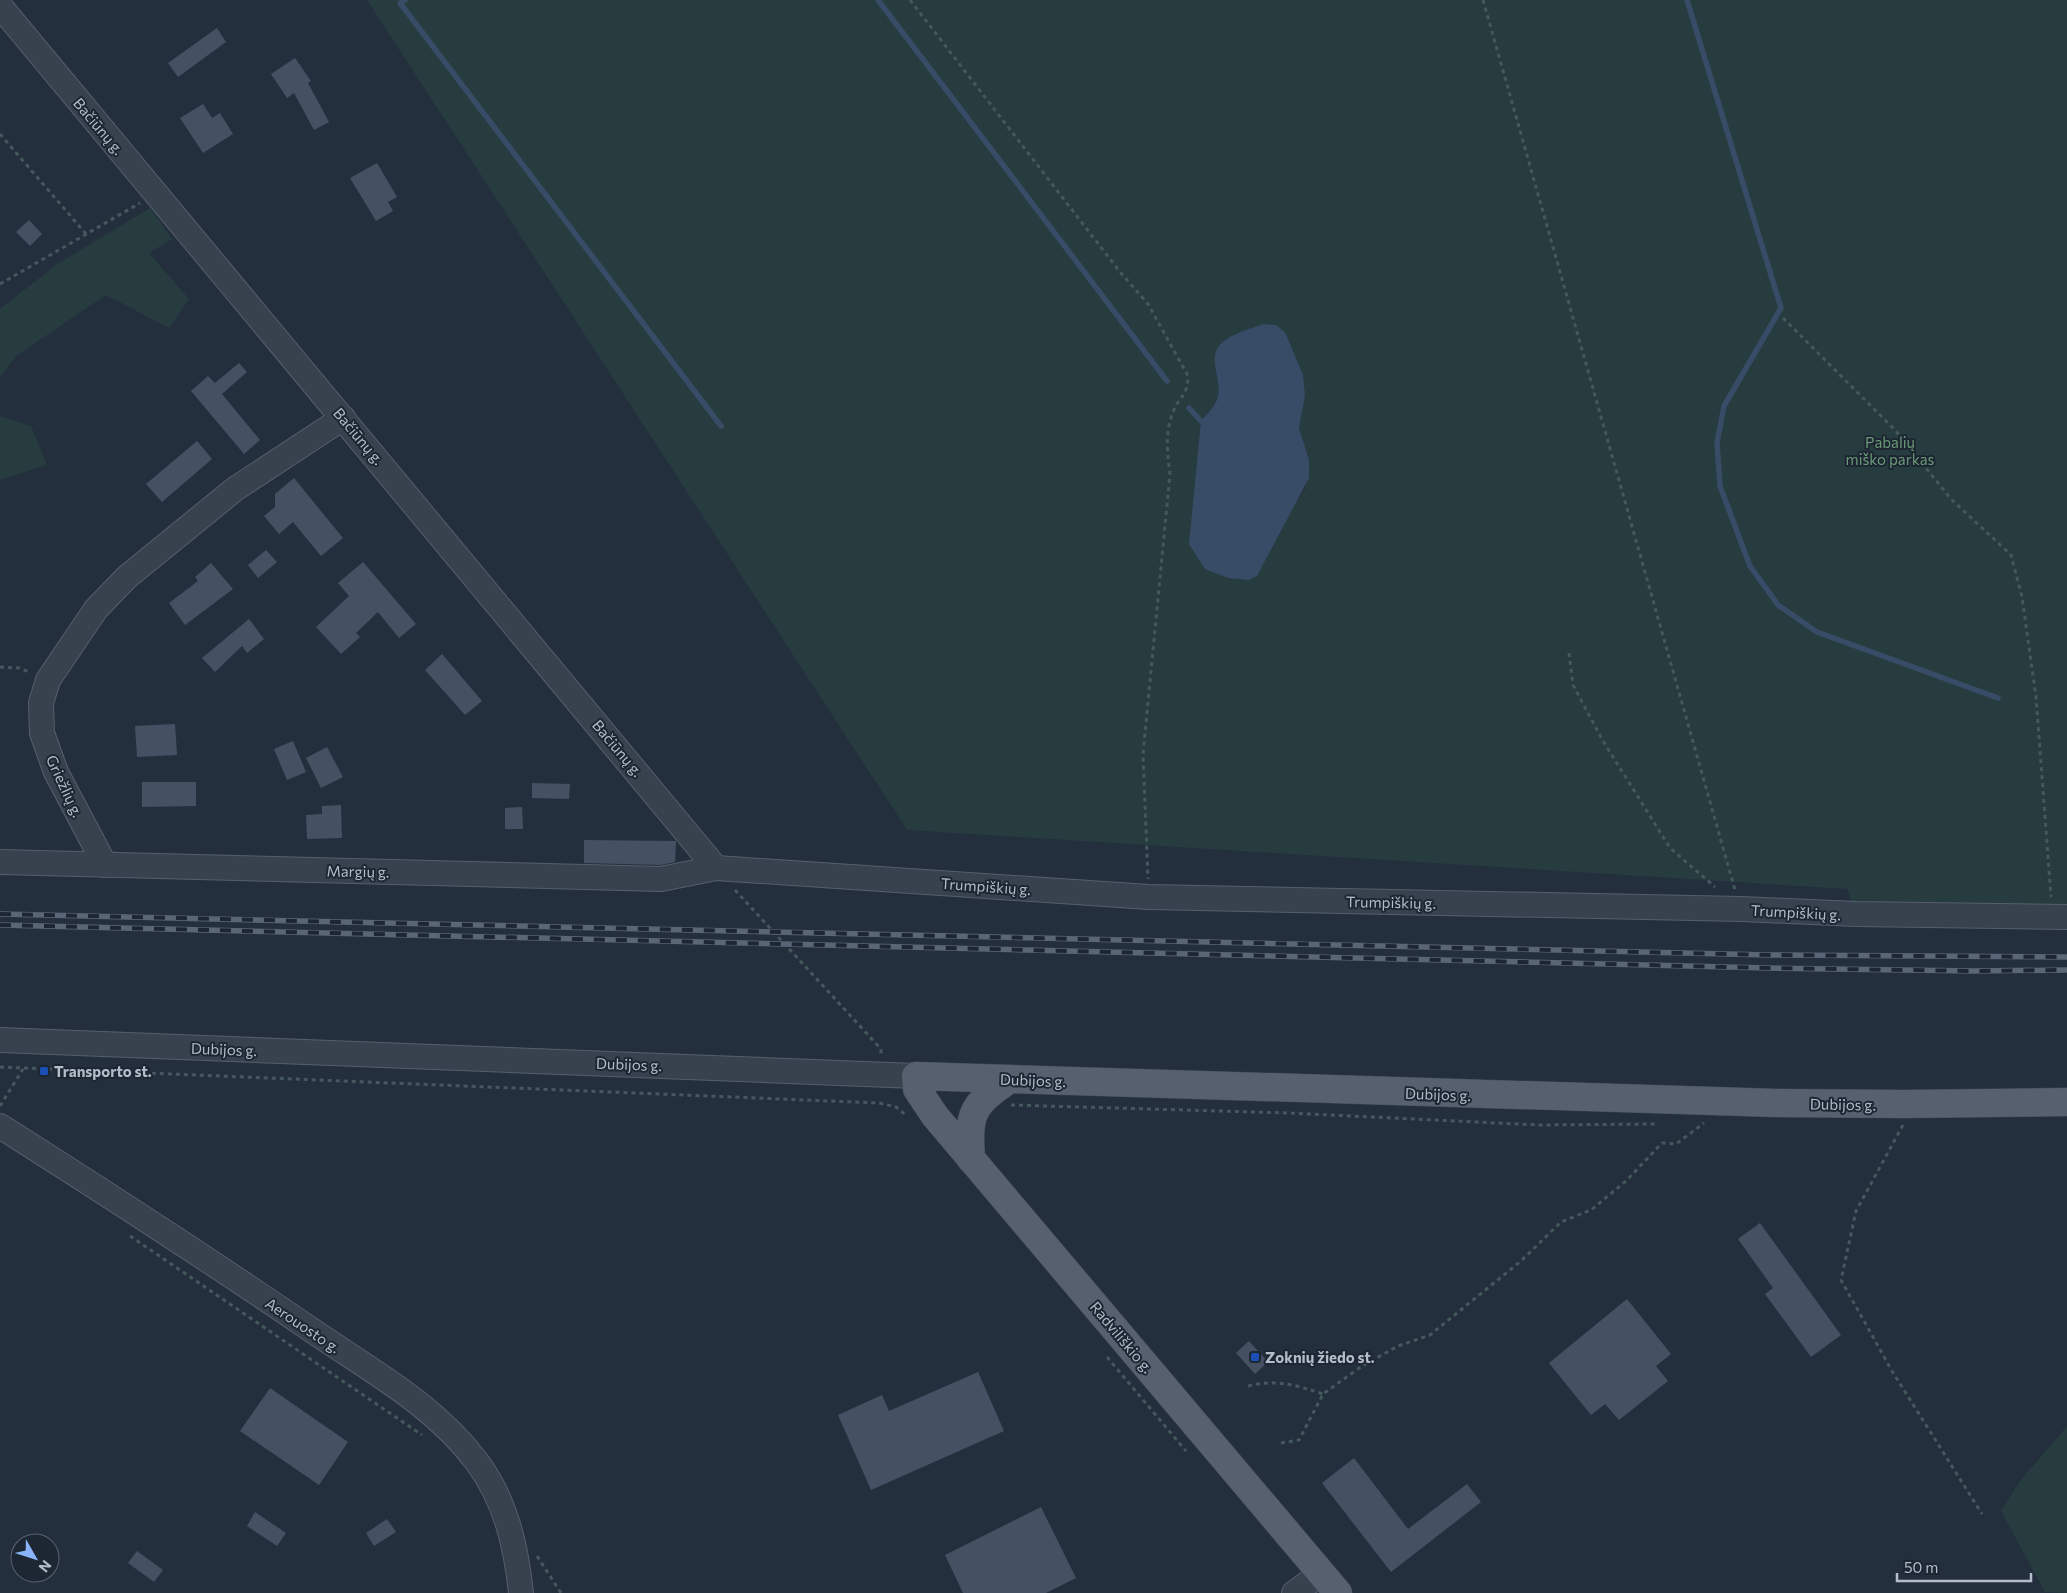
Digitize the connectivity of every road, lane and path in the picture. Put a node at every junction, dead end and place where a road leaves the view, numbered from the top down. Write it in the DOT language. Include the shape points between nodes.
graph roads {
  1 [pos="910,0"];
  2 [pos="1484,0"];
  3 [pos="0,6"];
  4 [pos="0,134"];
  5 [pos="155,194"];
  6 [pos="86,234"];
  7 [pos="0,284"];
  8 [pos="1783,318"];
  9 [pos="343,418"];
  10 [pos="1569,653"];
  11 [pos="0,667"];
  12 [pos="45,691"];
  13 [pos="0,862"];
  14 [pos="105,865"];
  15 [pos="716,868"];
  16 [pos="1149,897"];
  17 [pos="1740,909"];
  18 [pos="2060,917"];
  19 [pos="0,1040"];
  20 [pos="0,1067"];
  21 [pos="23,1068"];
  22 [pos="881,1074"];
  23 [pos="916,1076"];
  24 [pos="1010,1079"];
  25 [pos="879,1102"];
  26 [pos="2067,1102"];
  27 [pos="0,1107"];
  28 [pos="935,1116"];
  29 [pos="1704,1123"];
  30 [pos="1905,1123"];
  31 [pos="0,1126"];
  32 [pos="971,1159"];
  33 [pos="123,1231"];
  34 [pos="1248,1386"];
  35 [pos="1324,1394"];
  36 [pos="428,1439"];
  37 [pos="1281,1444"];
  38 [pos="1982,1514"];
  39 [pos="1330,1583"];
  40 [pos="521,1593"];
  41 [pos="1294,1593"];
  1 -- 16 [label="path" via="1148,304 1188,376 1188,388 1174,410 1166,436 1170,474 1143,754"];
  2 -- 17 [label="path"];
  3 -- 5 [label="street, Bačiūnų g."];
  4 -- 6 [label="path"];
  5 -- 6 [label="path"];
  5 -- 9 [label="street, Bačiūnų g."];
  6 -- 7 [label="path"];
  8 -- 18 [label="path" via="1895,430 1950,499 2011,556 2022,597 2036,697"];
  9 -- 12 [label="street" via="235,489 127,577 96,609"];
  9 -- 15 [label="street, Bačiūnų g."];
  10 -- 17 [label="path" via="1573,684 1603,741 1670,848"];
  11 -- 12 [label="path" via="19,668"];
  12 -- 14 [label="street, Griežlių g." via="42,734 56,772"];
  13 -- 14 [label="street, Margių g."];
  14 -- 15 [label="street, Margių g." via="660,879"];
  15 -- 16 [label="street, Trumpiškių g."];
  15 -- 22 [label="path" via="881,1049"];
  16 -- 17 [label="street, Trumpiškių g."];
  17 -- 18 [label="street, Trumpiškių g."];
  19 -- 22 [label="street, Dubijos g."];
  20 -- 21 [label="path"];
  21 -- 25 [label="path"];
  21 -- 27 [label="path"];
  22 -- 23 [label="street, Dubijos g."];
  22 -- 25 [label="path"];
  23 -- 24 [label="main road, Dubijos g."];
  23 -- 28 [label="main road, Radviliškio g." via="917,1089"];
  24 -- 26 [label="main road, Dubijos g." via="1776,1103"];
  24 -- 32 [label="main road" via="987,1094 972,1115 969,1128"];
  25 -- 28 [label="path" via="896,1107 915,1122"];
  28 -- 32 [label="main road, Radviliškio g."];
  29 -- 35 [label="path" via="1676,1144 1662,1143 1626,1181 1591,1210 1561,1222 1522,1260 1430,1335 1398,1346 1362,1366"];
  30 -- 38 [label="path" via="1856,1211 1841,1280 1892,1371"];
  31 -- 40 [label="street, Aerouosto g." via="189,1247 430,1412 478,1463 501,1506 509,1524"];
  32 -- 39 [label="main road, Radviliškio g."];
  33 -- 36 [label="path"];
  34 -- 35 [label="path" via="1263,1382 1292,1383"];
  35 -- 37 [label="path" via="1299,1440"];
  39 -- 41 [label="street"];
}
